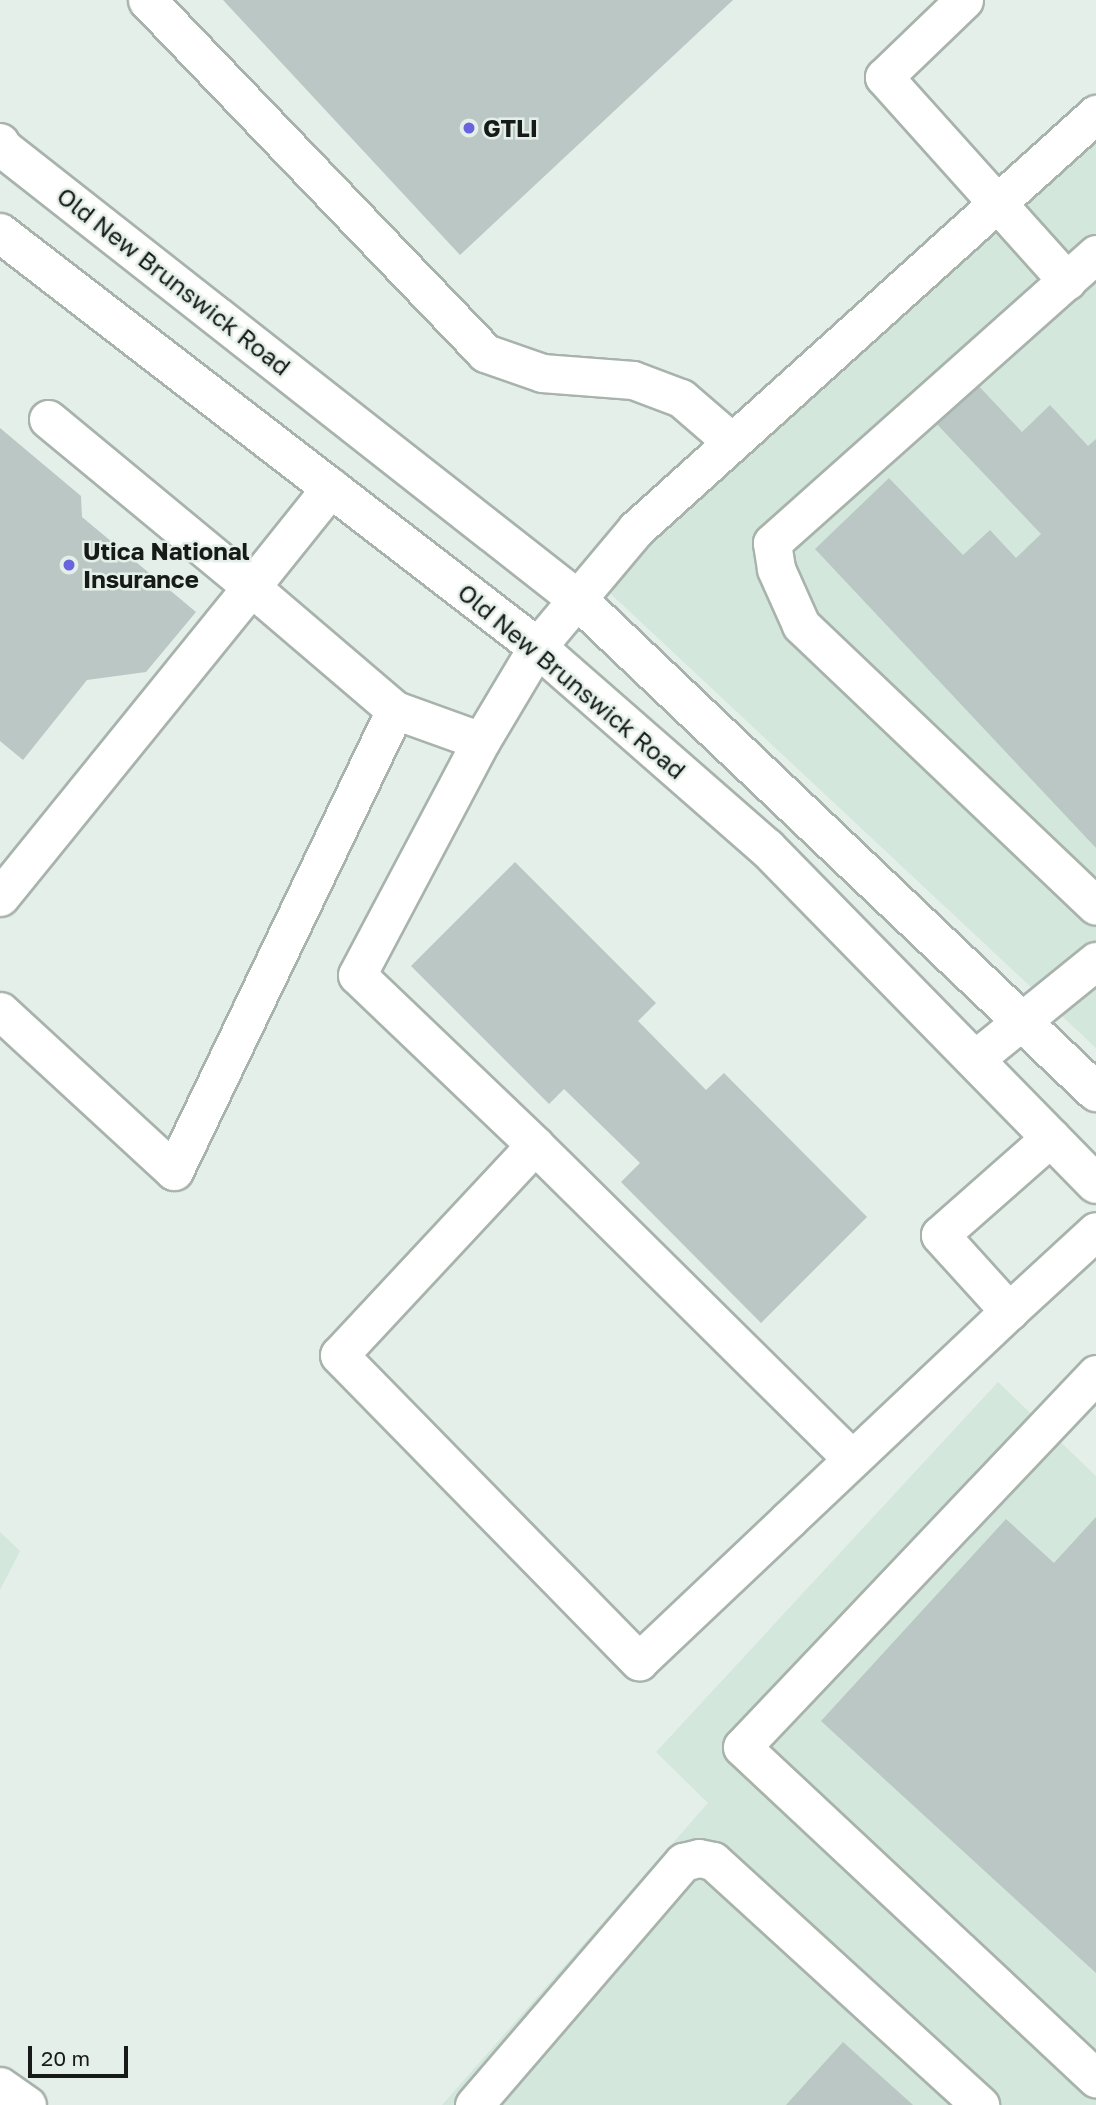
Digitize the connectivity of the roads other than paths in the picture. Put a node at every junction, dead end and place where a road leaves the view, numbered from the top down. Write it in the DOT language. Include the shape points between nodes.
graph roads {
  1 [pos="147,0"];
  2 [pos="964,0"];
  3 [pos="1096,114"];
  4 [pos="1,146"];
  5 [pos="996,206"];
  6 [pos="0,233"];
  7 [pos="1096,254"];
  8 [pos="1067,281"];
  9 [pos="48,419"];
  10 [pos="732,442"];
  11 [pos="331,487"];
  12 [pos="251,587"];
  13 [pos="577,599"];
  14 [pos="537,647"];
  15 [pos="395,710"];
  16 [pos="481,741"];
  17 [pos="0,897"];
  18 [pos="1096,906"];
  19 [pos="1096,961"];
  20 [pos="0,1011"];
  21 [pos="1026,1023"];
  22 [pos="975,1059"];
  23 [pos="1096,1092"];
  24 [pos="1051,1137"];
  25 [pos="536,1146"];
  26 [pos="1096,1184"];
  27 [pos="1096,1231"];
  28 [pos="1009,1311"];
  29 [pos="1096,1374"];
  30 [pos="852,1459"];
  31 [pos="1096,2078"];
  32 [pos="0,2086"];
  33 [pos="27,2105"];
  34 [pos="474,2105"];
  35 [pos="980,2105"];
  1 -- 10 [label="street" via="485,353 542,373 633,380 681,398"];
  2 -- 5 [label="street" via="884,77"];
  3 -- 5 [label="street"];
  4 -- 13 [label="main road, Old New Brunswick Road"];
  5 -- 8 [label="street"];
  5 -- 10 [label="street"];
  6 -- 11 [label="main road, Old New Brunswick Road"];
  7 -- 8 [label="street"];
  8 -- 18 [label="street" via="772,543 776,569 802,625"];
  9 -- 12 [label="street"];
  10 -- 13 [label="street" via="636,529"];
  11 -- 12 [label="street"];
  11 -- 14 [label="main road, Old New Brunswick Road"];
  12 -- 15 [label="street"];
  12 -- 17 [label="street"];
  13 -- 14 [label="street"];
  13 -- 21 [label="main road, Old New Brunswick Road"];
  14 -- 16 [label="street"];
  14 -- 22 [label="main road, Old New Brunswick Road" via="767,848"];
  15 -- 16 [label="street"];
  15 -- 20 [label="street" via="174,1171"];
  16 -- 25 [label="street" via="357,975"];
  19 -- 21 [label="street"];
  21 -- 22 [label="street"];
  21 -- 23 [label="main road, Old New Brunswick Road"];
  22 -- 24 [label="main road, Old New Brunswick Road"];
  24 -- 26 [label="main road, Old New Brunswick Road"];
  24 -- 28 [label="street" via="940,1235"];
  25 -- 30 [label="street"];
  25 -- 30 [label="street" via="339,1355 639,1661"];
  27 -- 28 [label="street"];
  28 -- 30 [label="street"];
  29 -- 31 [label="street" via="742,1747"];
  32 -- 33 [label="street"];
  34 -- 35 [label="street" via="682,1862 699,1858 713,1861"];
}
